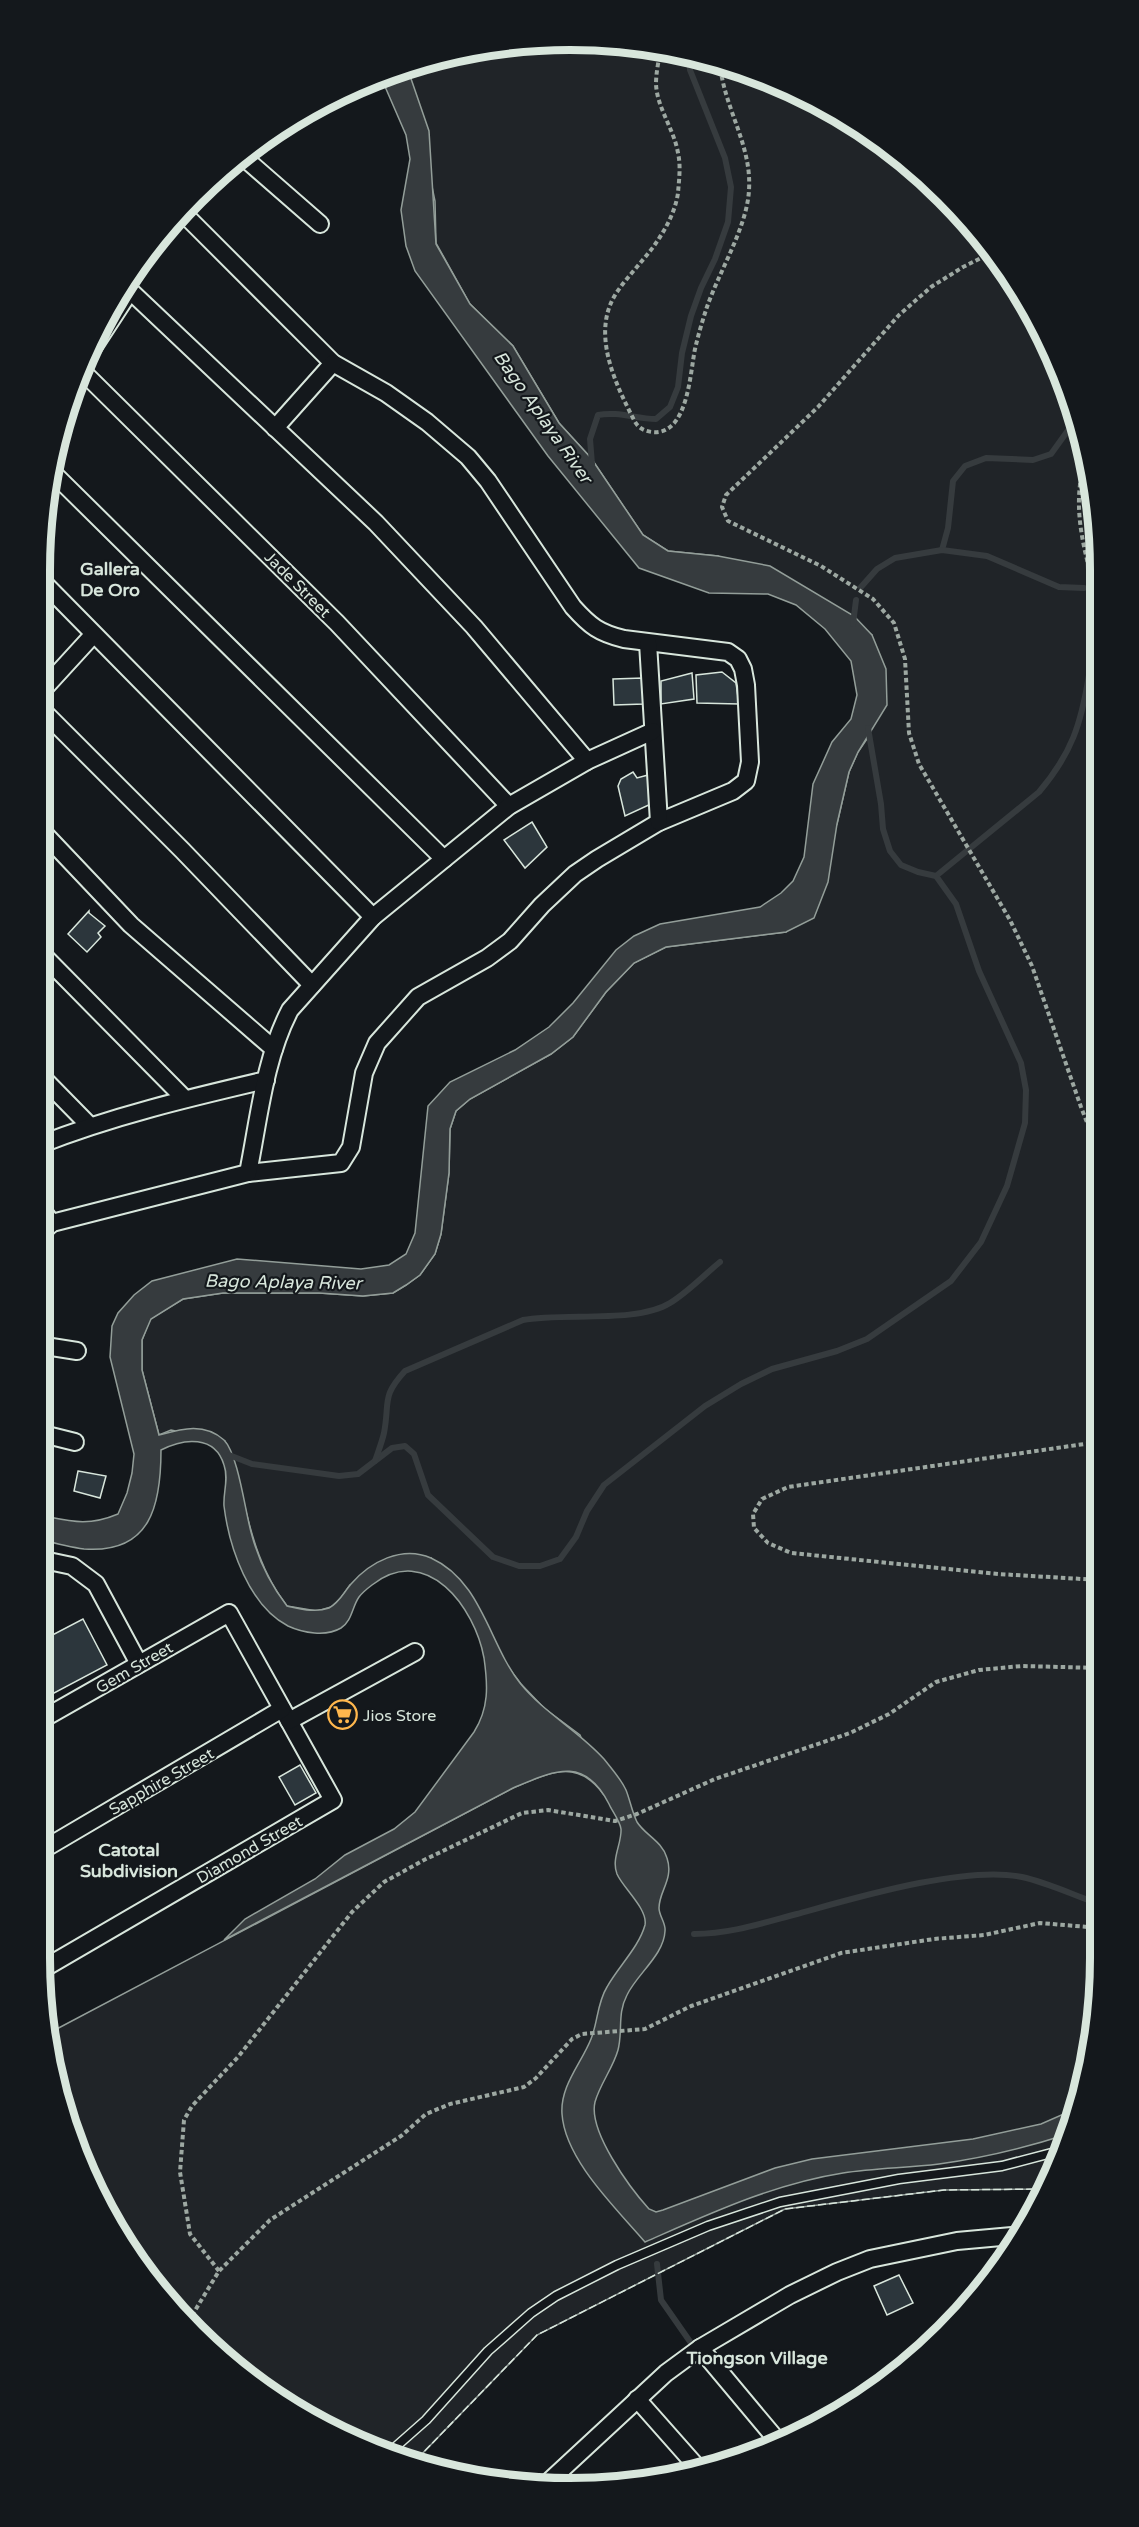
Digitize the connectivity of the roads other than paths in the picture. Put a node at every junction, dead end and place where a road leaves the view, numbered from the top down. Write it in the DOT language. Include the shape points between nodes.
graph roads {
  1 [pos="248,161"];
  2 [pos="189,216"];
  3 [pos="320,224"];
  4 [pos="131,291"];
  5 [pos="333,363"];
  6 [pos="87,377"];
  7 [pos="274,428"];
  8 [pos="58,477"];
  9 [pos="50,590"];
  10 [pos="93,635"];
  11 [pos="648,643"];
  12 [pos="50,682"];
  13 [pos="50,717"];
  14 [pos="653,731"];
  15 [pos="587,761"];
  16 [pos="509,806"];
  17 [pos="659,822"];
  18 [pos="50,840"];
  19 [pos="444,859"];
  20 [pos="373,917"];
  21 [pos="50,962"];
  22 [pos="312,985"];
  23 [pos="274,1049"];
  24 [pos="266,1080"];
  25 [pos="50,1085"];
  26 [pos="185,1099"];
  27 [pos="89,1125"];
  28 [pos="50,1141"];
  29 [pos="248,1173"];
  30 [pos="50,1220"];
  31 [pos="52,1223"];
  32 [pos="50,1347"];
  33 [pos="77,1351"];
  34 [pos="50,1436"];
  35 [pos="75,1442"];
  36 [pos="50,1561"];
  37 [pos="415,1652"];
  38 [pos="139,1664"];
  39 [pos="50,1714"];
  40 [pos="286,1715"];
  41 [pos="50,1846"];
  42 [pos="50,1965"];
  43 [pos="1051,2153"];
  44 [pos="1008,2236"];
  45 [pos="700,2348"];
  46 [pos="637,2399"];
  47 [pos="773,2436"];
  48 [pos="395,2447"];
  49 [pos="693,2463"];
  50 [pos="554,2477"];
  1 -- 3 [label="street"];
  2 -- 5 [label="street"];
  4 -- 7 [label="street"];
  5 -- 7 [label="street"];
  5 -- 11 [label="street" via="386,393 468,457 590,626 607,635"];
  6 -- 16 [label="street, Jade Street" via="337,623"];
  7 -- 15 [label="street" via="376,523 474,627"];
  8 -- 19 [label="street"];
  9 -- 10 [label="street"];
  10 -- 12 [label="street"];
  10 -- 20 [label="street"];
  11 -- 14 [label="street"];
  11 -- 17 [label="street" via="728,652 738,659 746,685 750,762 746,781 733,791"];
  13 -- 22 [label="street"];
  14 -- 15 [label="street"];
  14 -- 17 [label="street"];
  15 -- 16 [label="street"];
  16 -- 19 [label="street"];
  17 -- 29 [label="street" via="575,874 510,941 487,958 418,997 377,1043 364,1072 351,1147 341,1162"];
  18 -- 23 [label="street" via="131,925"];
  19 -- 20 [label="street"];
  20 -- 22 [label="street"];
  21 -- 26 [label="street"];
  22 -- 23 [label="street" via="290,1010"];
  23 -- 24 [label="street"];
  24 -- 26 [label="street"];
  24 -- 29 [label="street"];
  25 -- 27 [label="street"];
  26 -- 27 [label="street"];
  27 -- 28 [label="street"];
  29 -- 31 [label="street"];
  30 -- 31 [label="street"];
  32 -- 33 [label="street"];
  34 -- 35 [label="street"];
  36 -- 38 [label="street" via="72,1566 96,1584"];
  37 -- 40 [label="street, Sapphire Street"];
  38 -- 39 [label="street, Gem Street"];
  38 -- 40 [label="street, Gem Street" via="229,1613"];
  40 -- 41 [label="street, Sapphire Street"];
  40 -- 42 [label="street, Diamond Street" via="333,1800"];
  43 -- 48 [label="lane" via="1002,2166 898,2179 780,2202 708,2226 617,2265 531,2313 488,2351 426,2420"];
  44 -- 45 [label="street" via="957,2241 870,2259 790,2295"];
  45 -- 46 [label="street"];
  45 -- 47 [label="street"];
  46 -- 49 [label="street"];
  46 -- 50 [label="street"];
}
